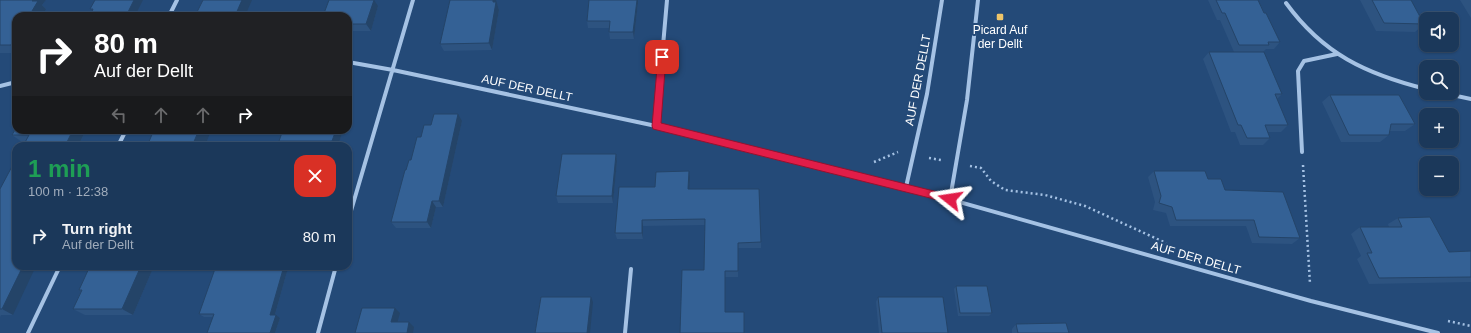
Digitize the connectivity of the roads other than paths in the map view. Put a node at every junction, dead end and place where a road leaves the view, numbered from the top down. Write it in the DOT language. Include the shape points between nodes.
graph roads {
  1 [pos="177,0"];
  2 [pos="413,0"];
  3 [pos="667,0"];
  4 [pos="942,0"];
  5 [pos="978,0"];
  6 [pos="1286,3"];
  7 [pos="171,12"];
  8 [pos="1337,54"];
  9 [pos="352,63"];
  10 [pos="393,70"];
  11 [pos="12,83"];
  12 [pos="0,86"];
  13 [pos="1419,87"];
  14 [pos="1459,96"];
  15 [pos="1471,99"];
  16 [pos="656,126"];
  17 [pos="1302,152"];
  18 [pos="906,187"];
  19 [pos="950,199"];
  20 [pos="352,208"];
  21 [pos="631,269"];
  22 [pos="58,270"];
  23 [pos="335,270"];
  24 [pos="28,333"];
  25 [pos="318,333"];
  26 [pos="625,333"];
  27 [pos="1438,333"];
  1 -- 7 [label="street"];
  2 -- 10 [label="street"];
  3 -- 16 [label="street"];
  4 -- 18 [label="street, AUF DER DELLT"];
  5 -- 19 [label="street" via="958,164"];
  6 -- 8 [label="street" via="1306,30"];
  8 -- 13 [label="street" via="1376,74"];
  8 -- 17 [label="street" via="1304,61 1298,71"];
  9 -- 10 [label="street, AUF DER DELLT"];
  10 -- 16 [label="street, AUF DER DELLT"];
  10 -- 20 [label="street"];
  11 -- 12 [label="street"];
  14 -- 15 [label="street"];
  16 -- 18 [label="street, AUF DER DELLT"];
  18 -- 19 [label="street, AUF DER DELLT"];
  19 -- 27 [label="street, AUF DER DELLT" via="1311,301"];
  21 -- 26 [label="street"];
  22 -- 24 [label="street"];
  23 -- 25 [label="street"];
}
